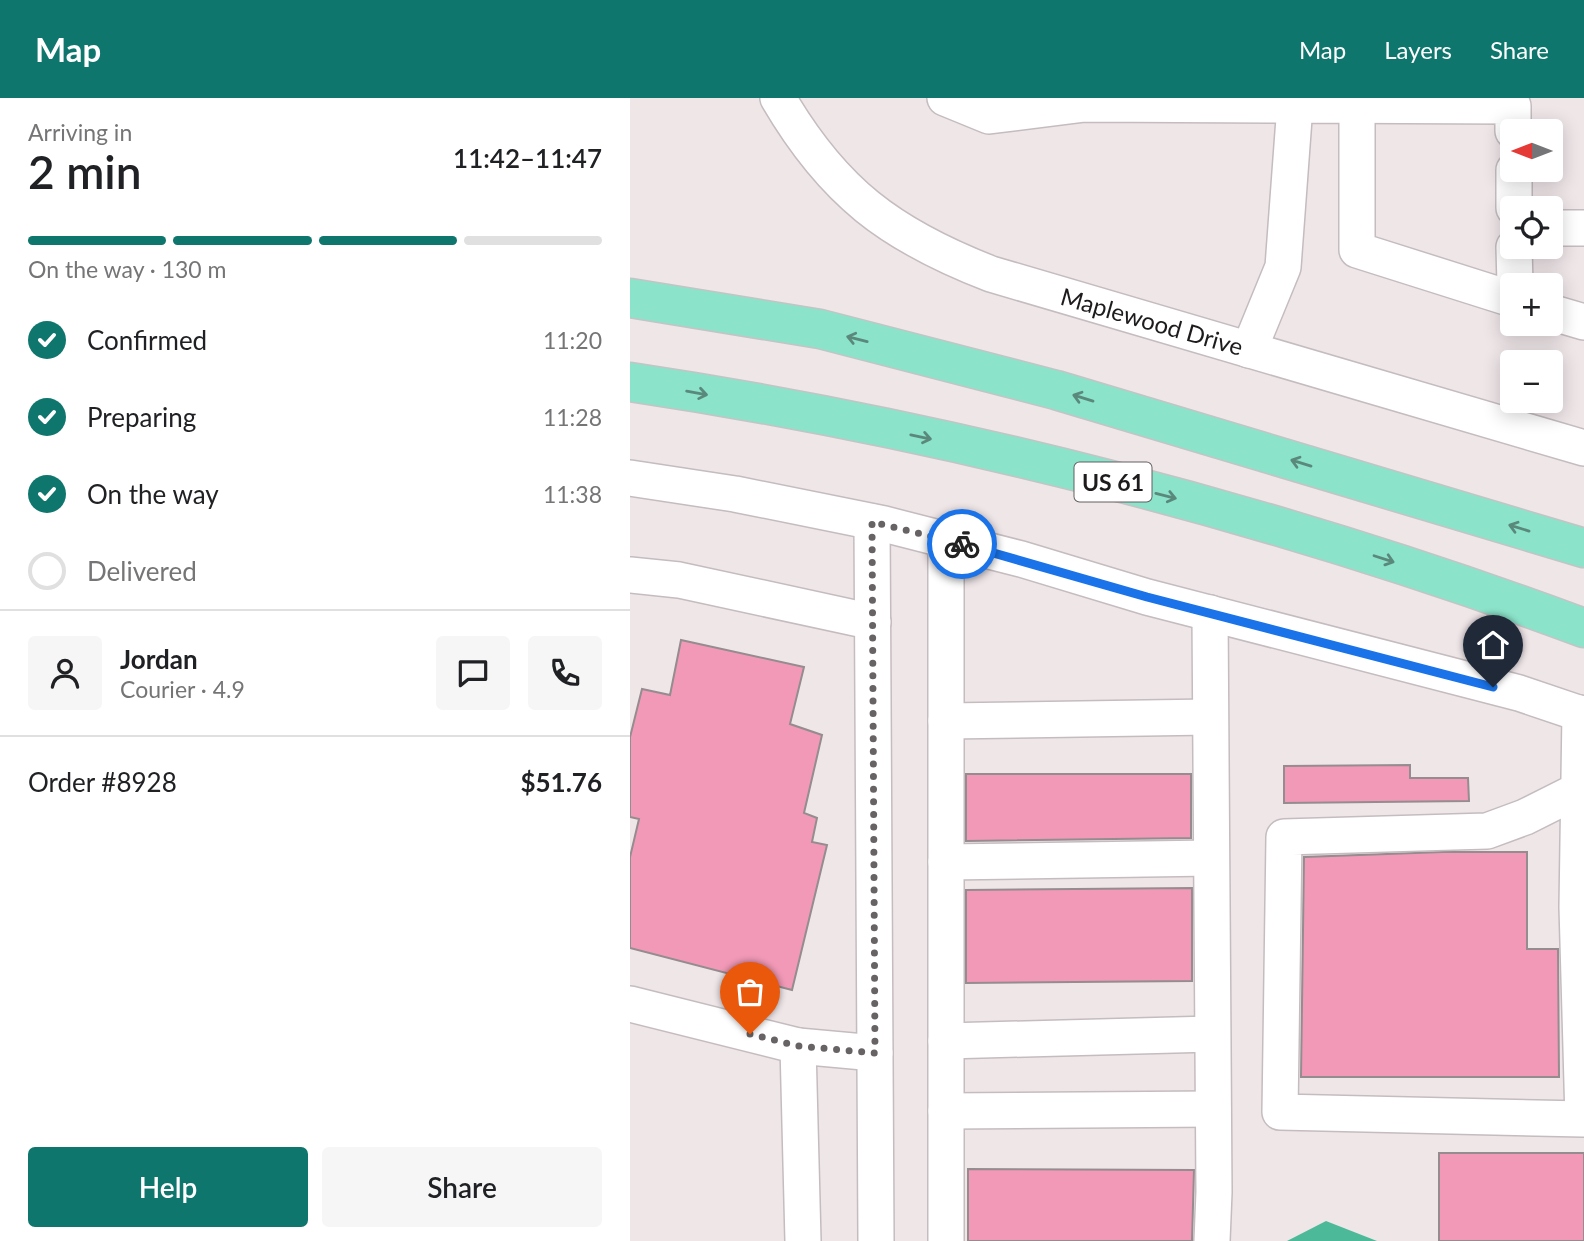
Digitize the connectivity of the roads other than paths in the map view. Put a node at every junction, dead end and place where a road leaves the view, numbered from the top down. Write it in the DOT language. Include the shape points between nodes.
graph roads {
  1 [pos="778,98"];
  2 [pos="946,98"];
  3 [pos="1295,101"];
  4 [pos="1357,102"];
  5 [pos="1431,102"];
  6 [pos="1513,119"];
  7 [pos="1563,228"];
  8 [pos="1584,228"];
  9 [pos="1500,295"];
  10 [pos="630,299"];
  11 [pos="1563,316"];
  12 [pos="1584,322"];
  13 [pos="1249,350"];
  14 [pos="630,382"];
  15 [pos="1584,448"];
  16 [pos="630,478"];
  17 [pos="872,522"];
  18 [pos="946,540"];
  19 [pos="1584,548"];
  20 [pos="630,575"];
  21 [pos="1210,613"];
  22 [pos="873,622"];
  23 [pos="1584,628"];
  24 [pos="1582,714"];
  25 [pos="1210,717"];
  26 [pos="946,721"];
  27 [pos="1579,790"];
  28 [pos="1212,858"];
  29 [pos="946,862"];
  30 [pos="630,1004"];
  31 [pos="1212,1034"];
  32 [pos="946,1041"];
  33 [pos="798,1046"];
  34 [pos="875,1053"];
  35 [pos="1213,1109"];
  36 [pos="946,1111"];
  37 [pos="803,1241"];
  38 [pos="876,1241"];
  39 [pos="946,1241"];
  40 [pos="1212,1241"];
  1 -- 13 [label="street, Maplewood Drive" via="830,172 859,200 899,231 943,255 990,274"];
  2 -- 3 [label="street" via="989,116 1085,104"];
  3 -- 4 [label="street"];
  3 -- 13 [label="street" via="1283,267"];
  4 -- 5 [label="street"];
  4 -- 9 [label="street" via="1357,250"];
  5 -- 6 [label="street" via="1513,106"];
  7 -- 8 [label="street"];
  19 -- 10 [label="main road, one-way" via="1043,387 820,329"];
  11 -- 12 [label="street"];
  13 -- 15 [label="street, Maplewood Drive"];
  14 -- 23 [label="main road, US 61, one-way" via="1024,459 1368,554"];
  16 -- 17 [label="street"];
  17 -- 18 [label="street"];
  17 -- 22 [label="street"];
  18 -- 21 [label="street"];
  18 -- 26 [label="street"];
  20 -- 22 [label="street" via="679,580"];
  21 -- 24 [label="street"];
  21 -- 25 [label="street"];
  22 -- 34 [label="street"];
  24 -- 27 [label="street"];
  25 -- 26 [label="street"];
  25 -- 28 [label="street"];
  26 -- 29 [label="street"];
  27 -- 27 [label="street" via="1583,1119 1280,1112 1284,837 1487,831"];
  28 -- 29 [label="street"];
  28 -- 31 [label="street"];
  29 -- 32 [label="street"];
  30 -- 33 [label="street"];
  31 -- 32 [label="street"];
  31 -- 35 [label="street"];
  32 -- 36 [label="street"];
  33 -- 34 [label="street"];
  33 -- 37 [label="street"];
  34 -- 38 [label="street"];
  35 -- 36 [label="street"];
  35 -- 40 [label="street"];
  36 -- 39 [label="street"];
}
